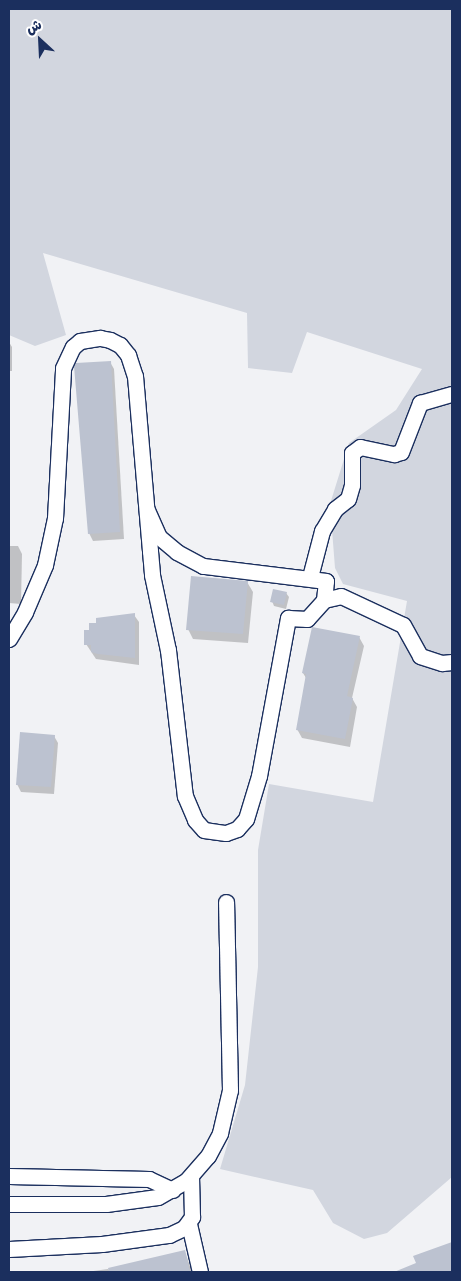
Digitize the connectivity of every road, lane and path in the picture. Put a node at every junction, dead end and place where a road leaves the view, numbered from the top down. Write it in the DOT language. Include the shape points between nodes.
graph roads {
  1 [pos="452,394"];
  2 [pos="147,510"];
  3 [pos="310,577"];
  4 [pos="324,600"];
  5 [pos="9,639"];
  6 [pos="452,662"];
  7 [pos="226,902"];
  8 [pos="9,1176"];
  9 [pos="190,1177"];
  10 [pos="173,1190"];
  11 [pos="9,1204"];
  12 [pos="189,1224"];
  13 [pos="9,1249"];
  14 [pos="200,1272"];
  1 -- 3 [label="street" via="420,403 401,452 394,454 360,447 352,453 352,485 348,499 335,509 322,531"];
  2 -- 3 [label="street" via="159,537 203,566"];
  2 -- 4 [label="street" via="152,575 172,680 185,796 195,820 204,830 226,833 246,819 259,776 288,618 307,619"];
  2 -- 5 [label="street" via="136,376 120,345 100,338 80,342 68,356 61,375 59,488 50,545 26,612"];
  3 -- 4 [label="street" via="326,581"];
  4 -- 6 [label="street" via="341,596 403,625 420,656 442,663"];
  7 -- 9 [label="street" via="230,1090 220,1133 208,1156"];
  8 -- 10 [label="street" via="149,1179"];
  9 -- 10 [label="street"];
  9 -- 12 [label="street" via="193,1205"];
  10 -- 11 [label="street" via="158,1197 106,1204"];
  12 -- 13 [label="street" via="156,1238 63,1248"];
  12 -- 14 [label="street"];
}
